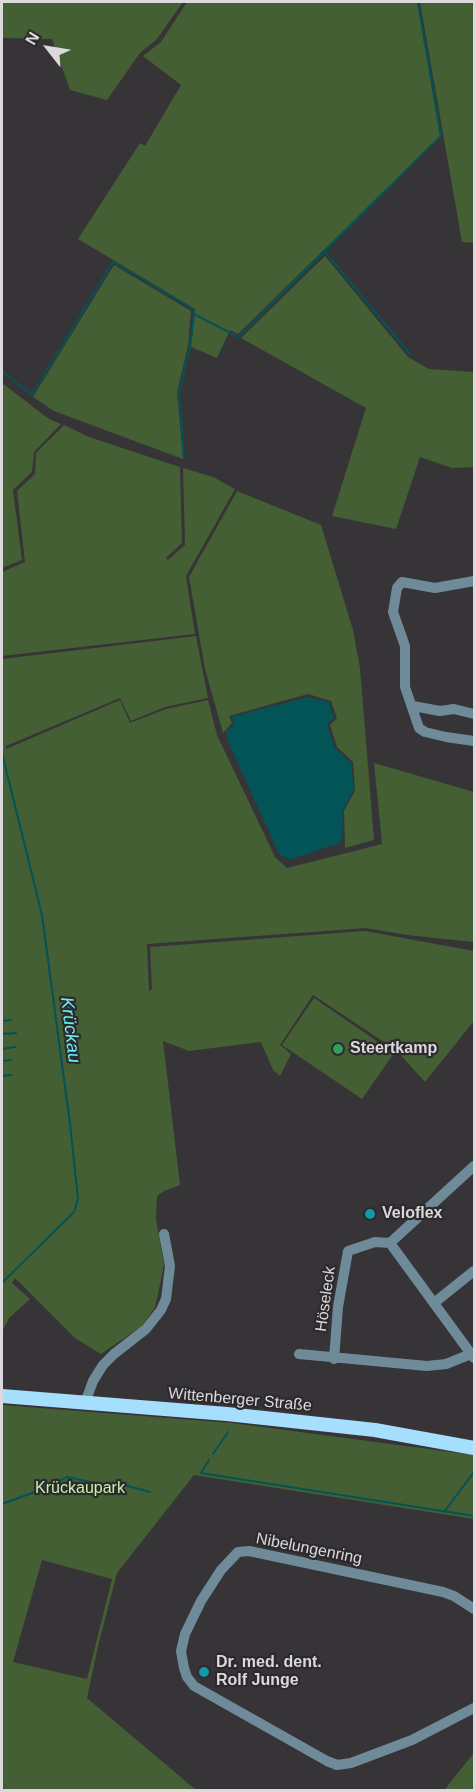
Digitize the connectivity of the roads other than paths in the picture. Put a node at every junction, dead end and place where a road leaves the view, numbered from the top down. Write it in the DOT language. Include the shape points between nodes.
graph roads {
  1 [pos="474,581"];
  2 [pos="413,706"];
  3 [pos="474,714"];
  4 [pos="474,741"];
  5 [pos="474,1166"];
  6 [pos="164,1234"];
  7 [pos="390,1243"];
  8 [pos="474,1271"];
  9 [pos="434,1303"];
  10 [pos="299,1354"];
  11 [pos="473,1356"];
  12 [pos="334,1359"];
  13 [pos="2,1396"];
  14 [pos="85,1403"];
  15 [pos="474,1448"];
  16 [pos="474,1609"];
  17 [pos="474,1708"];
  1 -- 2 [label="street" via="435,588 402,582 397,588 393,612 405,646 405,687"];
  2 -- 3 [label="street"];
  2 -- 4 [label="street" via="419,728 425,732"];
  5 -- 7 [label="street"];
  6 -- 14 [label="street" via="171,1266 164,1304 146,1329 103,1365"];
  7 -- 9 [label="street"];
  7 -- 12 [label="street, Höseleck" via="375,1242 348,1251"];
  8 -- 9 [label="street"];
  9 -- 11 [label="street"];
  10 -- 12 [label="street"];
  11 -- 12 [label="street" via="427,1366"];
  13 -- 14 [label="main road, Wittenberger Straße"];
  14 -- 15 [label="main road, Wittenberger Straße" via="375,1430"];
  16 -- 17 [label="street, Nibelungenring" via="443,1592 249,1551 238,1552 201,1601 181,1651 183,1668 194,1686 337,1765 412,1740"];
}
